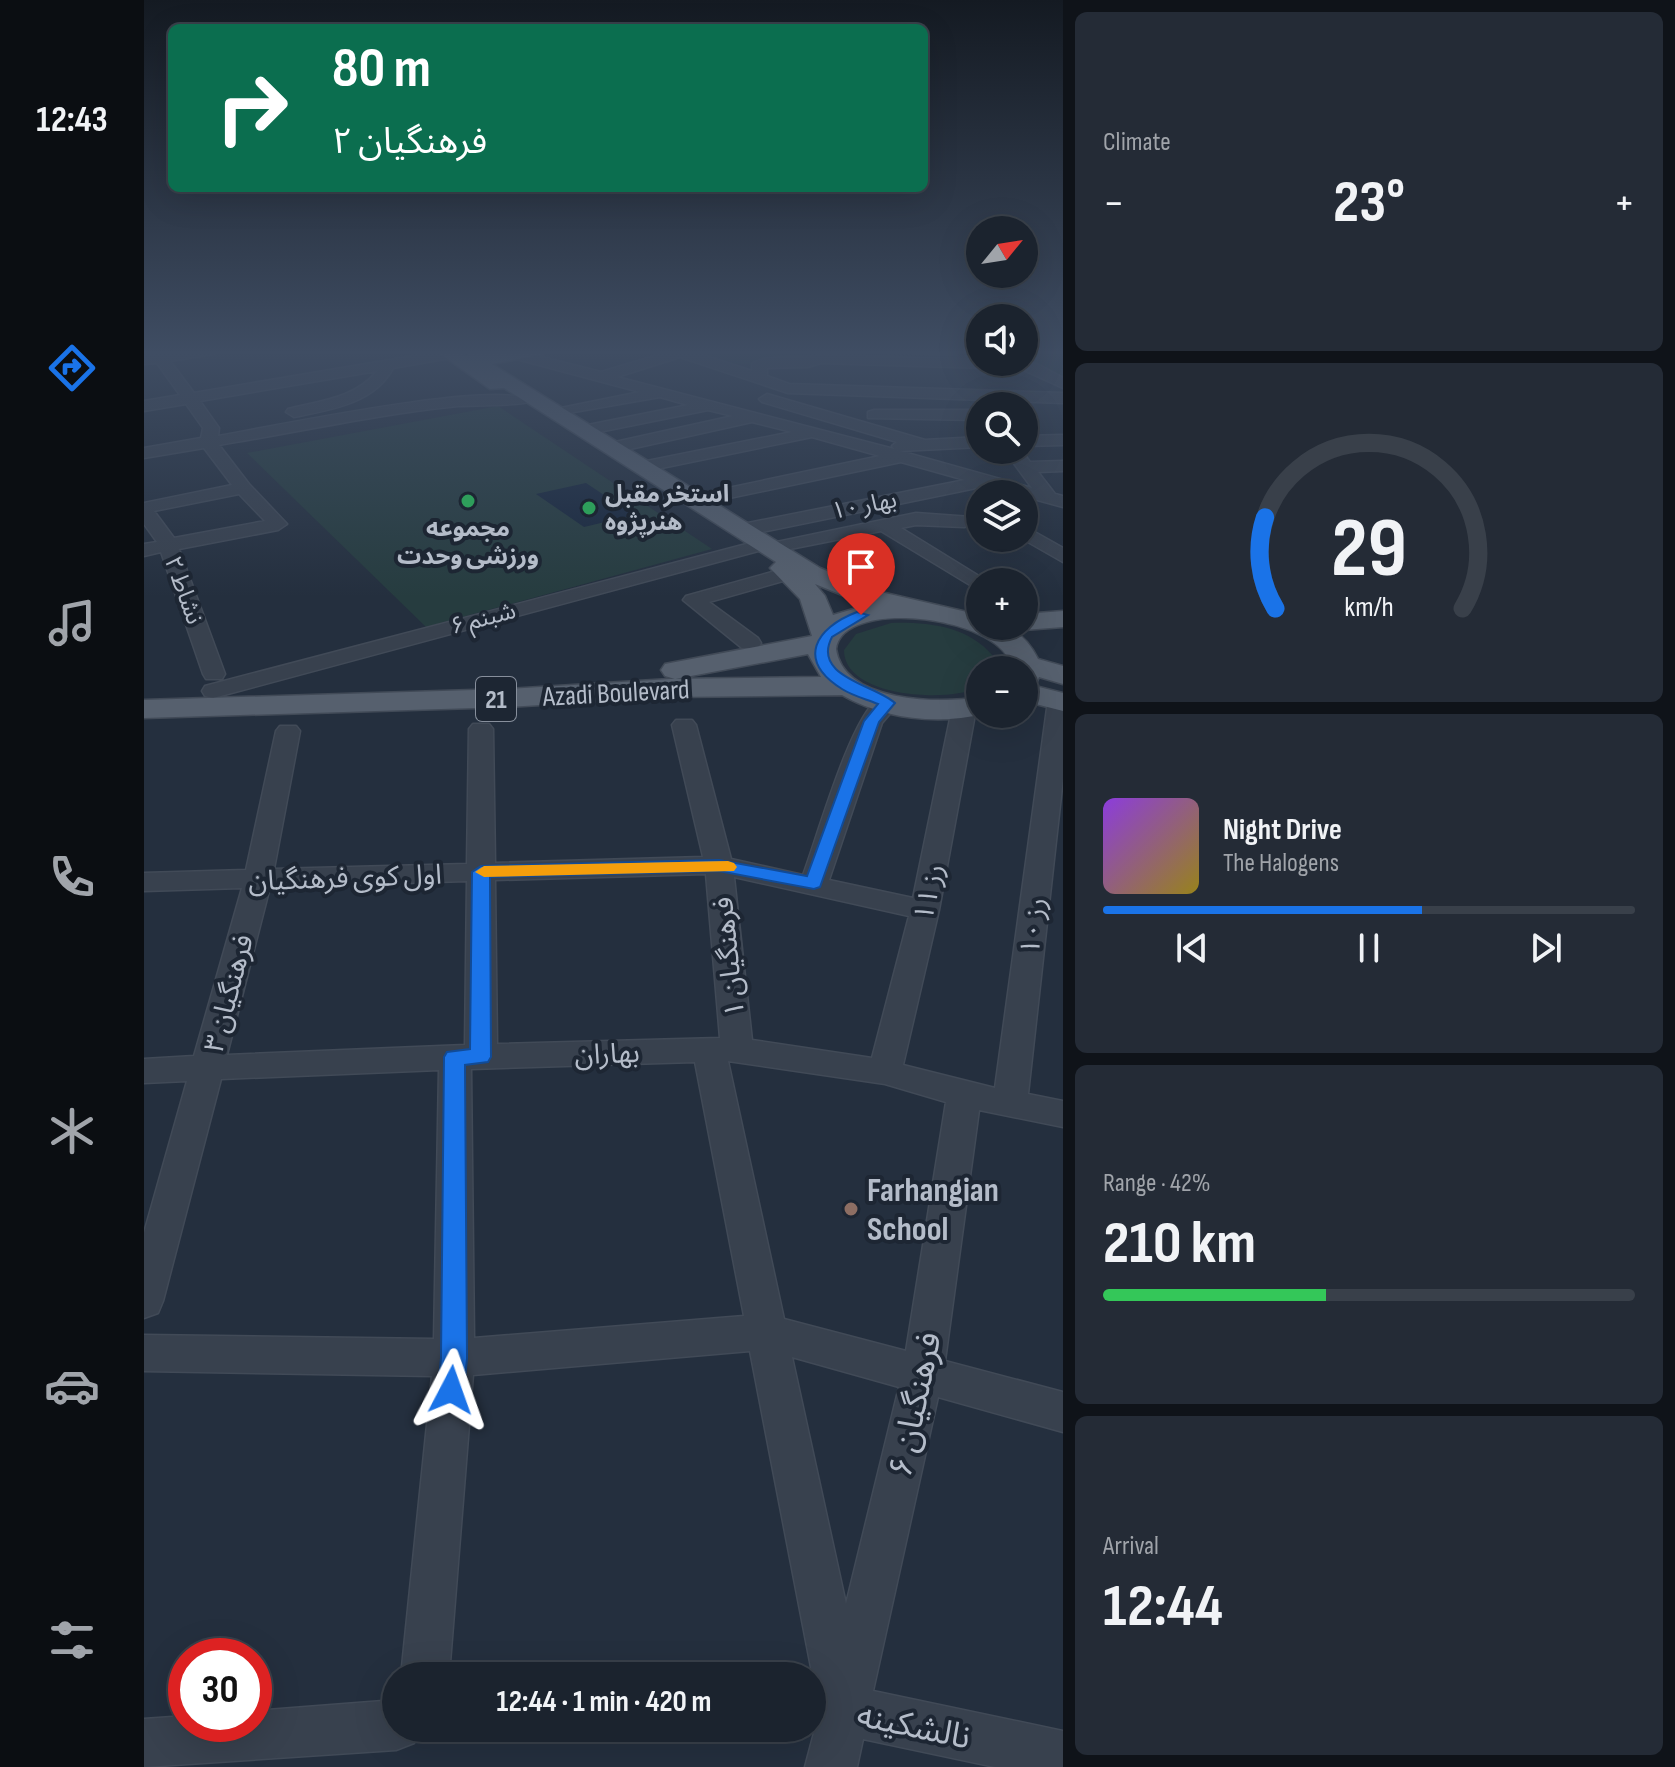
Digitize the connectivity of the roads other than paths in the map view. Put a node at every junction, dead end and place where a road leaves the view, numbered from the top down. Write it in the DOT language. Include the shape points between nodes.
graph roads {
  1 [pos="216,432"];
  2 [pos="253,432"];
  3 [pos="579,432"];
  4 [pos="588,432"];
  5 [pos="681,432"];
  6 [pos="897,432"];
  7 [pos="815,433"];
  8 [pos="210,435"];
  9 [pos="1063,440"];
  10 [pos="1038,441"];
  11 [pos="966,443"];
  12 [pos="924,445"];
  13 [pos="612,448"];
  14 [pos="871,448"];
  15 [pos="144,453"];
  16 [pos="902,456"];
  17 [pos="1022,464"];
  18 [pos="1063,466"];
  19 [pos="642,467"];
  20 [pos="1024,467"];
  21 [pos="982,480"];
  22 [pos="966,486"];
  23 [pos="243,488"];
  24 [pos="696,500"];
  25 [pos="1056,500"];
  26 [pos="144,510"];
  27 [pos="966,520"];
  28 [pos="966,521"];
  29 [pos="882,524"];
  30 [pos="1038,533"];
  31 [pos="901,537"];
  32 [pos="1063,537"];
  33 [pos="1038,540"];
  34 [pos="756,542"];
  35 [pos="168,544"];
  36 [pos="144,550"];
  37 [pos="1063,556"];
  38 [pos="792,568"];
  39 [pos="966,576"];
  40 [pos="916,610"];
  41 [pos="1063,619"];
  42 [pos="966,620"];
  43 [pos="1038,620"];
  44 [pos="824,639"];
  45 [pos="1009,640"];
  46 [pos="750,643"];
  47 [pos="1022,656"];
  48 [pos="1063,656"];
  49 [pos="1038,672"];
  50 [pos="668,680"];
  51 [pos="213,683"];
  52 [pos="1038,685"];
  53 [pos="848,686"];
  54 [pos="144,693"];
  55 [pos="1062,693"];
  56 [pos="966,708"];
  57 [pos="144,709"];
  58 [pos="879,712"];
  59 [pos="684,725"];
  60 [pos="967,728"];
  61 [pos="481,729"];
  62 [pos="288,731"];
  63 [pos="719,865"];
  64 [pos="481,872"];
  65 [pos="258,881"];
  66 [pos="144,882"];
  67 [pos="814,883"];
  68 [pos="925,910"];
  69 [pos="723,1050"];
  70 [pos="468,1057"];
  71 [pos="209,1067"];
  72 [pos="144,1071"];
  73 [pos="885,1072"];
  74 [pos="964,1094"];
  75 [pos="1010,1102"];
  76 [pos="1063,1114"];
  77 [pos="144,1301"];
  78 [pos="765,1332"];
  79 [pos="144,1353"];
  80 [pos="454,1358"];
  81 [pos="923,1373"];
  82 [pos="1063,1412"];
  83 [pos="426,1662"];
  84 [pos="828,1709"];
  85 [pos="382,1726"];
  86 [pos="144,1744"];
  87 [pos="1063,1756"];
  88 [pos="831,1767"];
  1 -- 8 [label="street"];
  2 -- 8 [label="street"];
  3 -- 34 [label="main road"];
  4 -- 13 [label="main road"];
  5 -- 13 [label="street"];
  6 -- 12 [label="street"];
  7 -- 14 [label="street"];
  7 -- 19 [label="street"];
  8 -- 15 [label="street"];
  8 -- 23 [label="street"];
  9 -- 10 [label="street"];
  11 -- 12 [label="street"];
  12 -- 14 [label="street"];
  13 -- 19 [label="main road"];
  14 -- 16 [label="street"];
  16 -- 21 [label="street"];
  16 -- 24 [label="street"];
  17 -- 20 [label="street"];
  18 -- 20 [label="street"];
  19 -- 24 [label="main road"];
  20 -- 25 [label="street"];
  22 -- 34 [label="street, بهار ۱۰"];
  23 -- 26 [label="street"];
  23 -- 35 [label="street" via="278,524"];
  24 -- 34 [label="main road"];
  26 -- 35 [label="street, نشاط ۲"];
  27 -- 29 [label="street"];
  28 -- 31 [label="street"];
  29 -- 31 [label="street"];
  29 -- 34 [label="street"];
  30 -- 32 [label="street"];
  31 -- 38 [label="street"];
  31 -- 39 [label="street"];
  33 -- 37 [label="street"];
  34 -- 38 [label="main road"];
  34 -- 51 [label="street, شبنم ۶"];
  35 -- 36 [label="street"];
  35 -- 51 [label="street, نشاط ۲"];
  38 -- 40 [label="main road"];
  38 -- 44 [label="main road" via="812,596"];
  38 -- 46 [label="street" via="693,600"];
  40 -- 42 [label="main road, 21"];
  40 -- 44 [label="main road, 21" via="861,615 841,623"];
  41 -- 43 [label="main road"];
  44 -- 50 [label="main road, Azadi Boulevard / 21"];
  44 -- 53 [label="main road, 21" via="822,657"];
  45 -- 47 [label="main road, 21"];
  48 -- 49 [label="main road"];
  50 -- 51 [label="main road, Azadi Boulevard / 21"];
  50 -- 53 [label="main road, Azadi Boulevard / 21"];
  50 -- 57 [label="main road, Azadi Boulevard / 21" via="507,698"];
  51 -- 54 [label="main road, Azadi Boulevard / 21"];
  52 -- 55 [label="main road"];
  53 -- 58 [label="main road, 21"];
  55 -- 75 [label="street, رز ۱۰"];
  56 -- 58 [label="main road, 21"];
  58 -- 67 [label="street"];
  59 -- 63 [label="street, فرهنگیان ۱"];
  60 -- 68 [label="street, رز ۱۱"];
  61 -- 64 [label="street"];
  62 -- 65 [label="street, فرهنگیان ۳"];
  63 -- 64 [label="street, اول کوی فرهنگیان"];
  63 -- 67 [label="street, اول کوی فرهنگیان"];
  63 -- 69 [label="street, فرهنگیان ۱"];
  64 -- 65 [label="street, اول کوی فرهنگیان"];
  64 -- 70 [label="street"];
  65 -- 66 [label="street, اول کوی فرهنگیان"];
  65 -- 71 [label="street, فرهنگیان ۳"];
  67 -- 68 [label="street, اول کوی فرهنگیان"];
  68 -- 73 [label="street, رز ۱۱"];
  69 -- 70 [label="street, بهاران"];
  69 -- 73 [label="street, بهاران"];
  69 -- 78 [label="street, فرهنگیان ۱"];
  70 -- 71 [label="street, بهاران"];
  70 -- 80 [label="street"];
  71 -- 72 [label="street, بهاران"];
  71 -- 77 [label="street, فرهنگیان ۳"];
  73 -- 74 [label="street, بهاران"];
  74 -- 75 [label="street, بهاران"];
  74 -- 81 [label="street, فرهنگیان ۶"];
  75 -- 76 [label="street, بهاران"];
  78 -- 80 [label="street"];
  78 -- 81 [label="street"];
  78 -- 84 [label="street, فرهنگیان ۱"];
  79 -- 80 [label="street"];
  80 -- 83 [label="street"];
  81 -- 82 [label="street"];
  81 -- 84 [label="street, فرهنگیان ۶"];
  84 -- 87 [label="street, نالشکینه"];
  84 -- 88 [label="street, فرهنگیان ۶"];
  85 -- 86 [label="street"];
}
